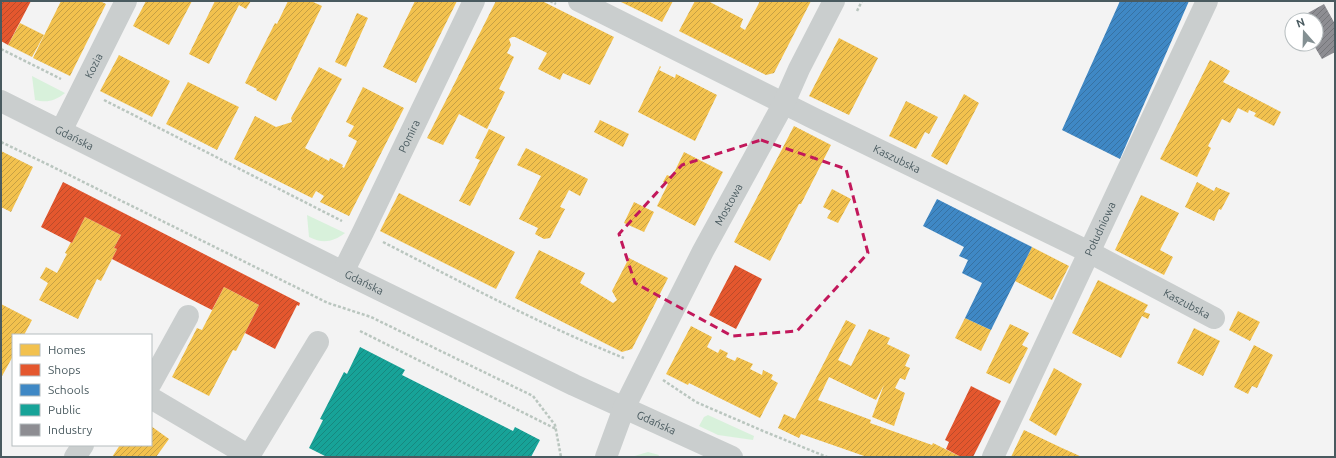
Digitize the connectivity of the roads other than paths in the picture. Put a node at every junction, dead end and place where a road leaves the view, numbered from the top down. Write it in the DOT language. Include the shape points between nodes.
graph roads {
  1 [pos="126,1"];
  2 [pos="474,1"];
  3 [pos="579,1"];
  4 [pos="834,1"];
  5 [pos="1207,1"];
  6 [pos="1,101"];
  7 [pos="784,103"];
  8 [pos="62,131"];
  9 [pos="1088,252"];
  10 [pos="343,272"];
  11 [pos="188,316"];
  12 [pos="1214,318"];
  13 [pos="318,342"];
  14 [pos="152,381"];
  15 [pos="152,399"];
  16 [pos="624,408"];
  17 [pos="82,446"];
  18 [pos="75,457"];
  19 [pos="606,457"];
  20 [pos="732,457"];
  21 [pos="993,457"];
  1 -- 8 [label="street, Kozia"];
  2 -- 10 [label="street, Pomira"];
  3 -- 7 [label="street, Kaszubska"];
  4 -- 7 [label="street, Mostowa"];
  5 -- 9 [label="street, Południowa"];
  6 -- 8 [label="street, Gdańska"];
  7 -- 9 [label="street, Kaszubska"];
  7 -- 16 [label="street, Mostowa" via="703,251"];
  8 -- 10 [label="street, Gdańska"];
  9 -- 12 [label="street, Kaszubska"];
  9 -- 21 [label="street, Południowa"];
  10 -- 16 [label="street, Gdańska"];
  11 -- 14 [label="street"];
  13 -- 15 [label="street" via="249,456"];
  16 -- 19 [label="street, Mostowa"];
  16 -- 20 [label="street, Gdańska"];
  17 -- 18 [label="street"];
}
